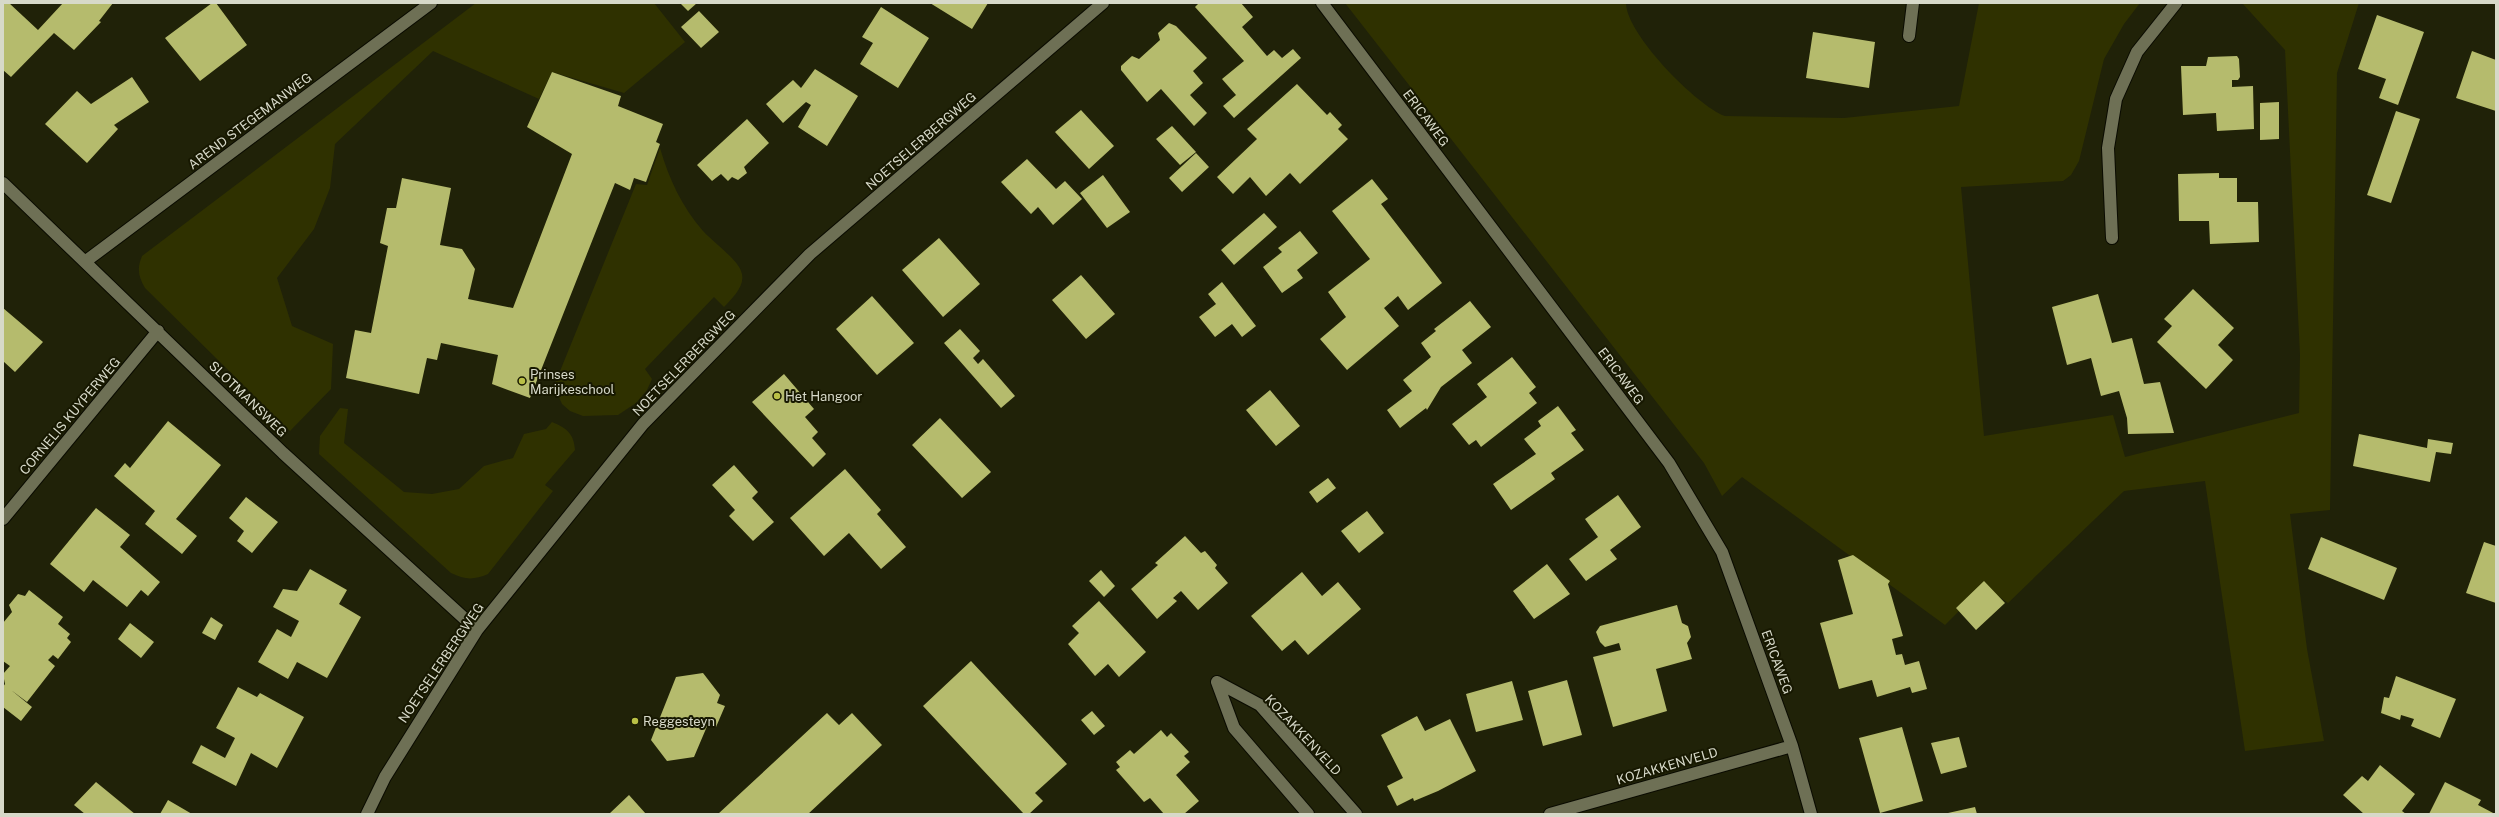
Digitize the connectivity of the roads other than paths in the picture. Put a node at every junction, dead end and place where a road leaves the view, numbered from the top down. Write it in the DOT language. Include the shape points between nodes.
graph roads {
  1 [pos="431,3"];
  2 [pos="1103,3"];
  3 [pos="1322,3"];
  4 [pos="1913,3"];
  5 [pos="2176,3"];
  6 [pos="1909,36"];
  7 [pos="3,183"];
  8 [pos="2112,238"];
  9 [pos="86,261"];
  10 [pos="158,331"];
  11 [pos="3,518"];
  12 [pos="477,630"];
  13 [pos="1792,746"];
  14 [pos="366,814"];
  15 [pos="1308,814"];
  16 [pos="1356,814"];
  17 [pos="1550,814"];
  18 [pos="1811,814"];
  1 -- 9 [label="street, AREND STEGEMANWEG"];
  2 -- 12 [label="street, NOETSELERBERGWEG" via="799,266 643,424"];
  3 -- 13 [label="street, ERICAWEG" via="1669,463 1722,552"];
  4 -- 6 [label="street"];
  5 -- 8 [label="street" via="2137,52 2116,99 2108,148"];
  7 -- 9 [label="street, SLOTMANSWEG"];
  9 -- 10 [label="street, SLOTMANSWEG"];
  10 -- 11 [label="street, CORNELIS KUYPERWEG"];
  10 -- 12 [label="street, SLOTMANSWEG" via="283,453"];
  12 -- 14 [label="street, NOETSELERBERGWEG" via="385,777"];
  13 -- 17 [label="street, KOZAKKENVELD"];
  13 -- 18 [label="street, ERICAWEG"];
  15 -- 16 [label="street, KOZAKKENVELD" via="1234,728 1217,682 1260,704"];
}
